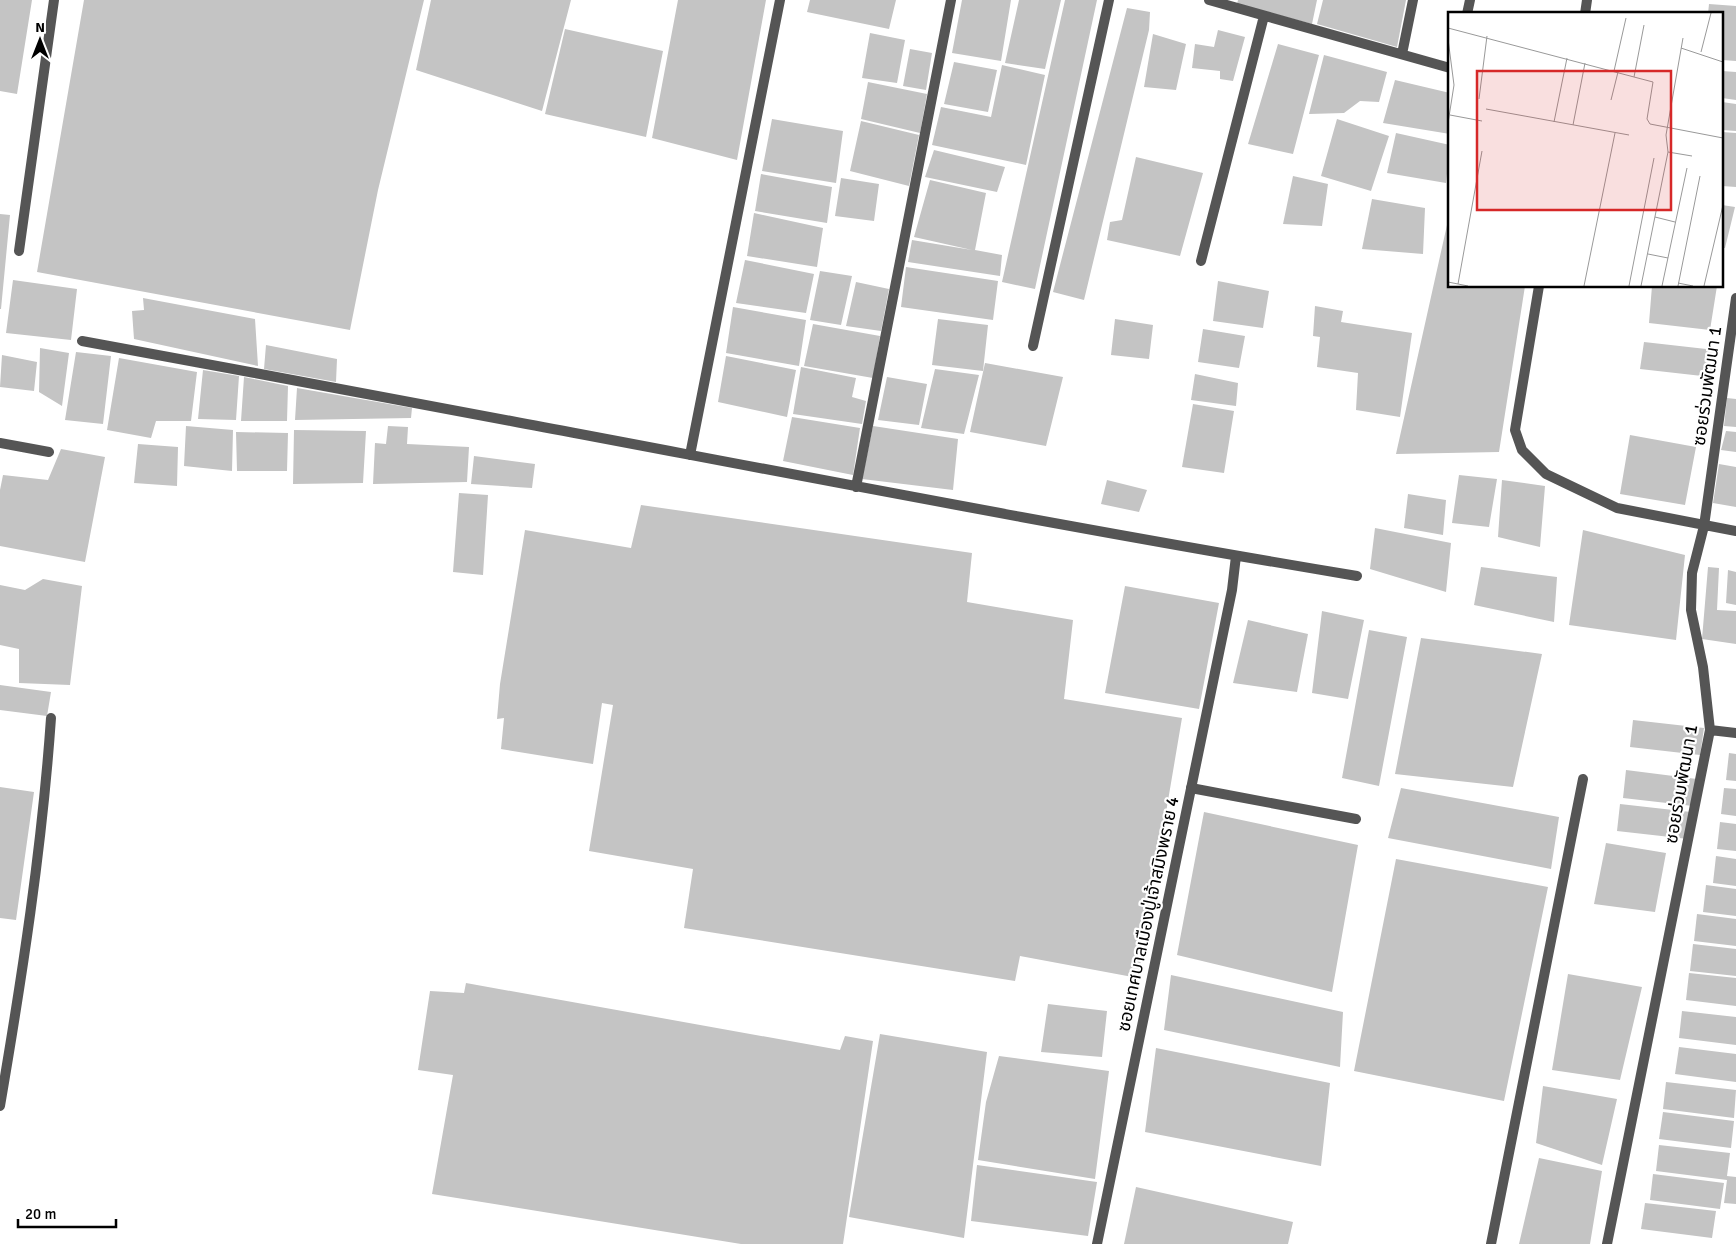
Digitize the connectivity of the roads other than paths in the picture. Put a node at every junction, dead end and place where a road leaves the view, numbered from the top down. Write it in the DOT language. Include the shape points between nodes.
graph roads {
  1 [pos="54,0"];
  2 [pos="780,0"];
  3 [pos="951,0"];
  4 [pos="1109,0"];
  5 [pos="1209,0"];
  6 [pos="1413,0"];
  7 [pos="1225,2"];
  8 [pos="1264,16"];
  9 [pos="1402,54"];
  10 [pos="1448,67"];
  11 [pos="19,251"];
  12 [pos="1201,261"];
  13 [pos="1539,288"];
  14 [pos="1736,298"];
  15 [pos="82,341"];
  16 [pos="1033,346"];
  17 [pos="0,443"];
  18 [pos="49,452"];
  19 [pos="690,455"];
  20 [pos="856,487"];
  21 [pos="1704,526"];
  22 [pos="1736,531"];
  23 [pos="1236,561"];
  24 [pos="1357,576"];
  25 [pos="51,718"];
  26 [pos="1710,730"];
  27 [pos="1736,733"];
  28 [pos="1583,779"];
  29 [pos="1191,788"];
  30 [pos="1356,819"];
  31 [pos="0,1106"];
  32 [pos="1097,1244"];
  33 [pos="1491,1244"];
  34 [pos="1607,1244"];
  1 -- 11 [label="street"];
  2 -- 19 [label="street"];
  3 -- 20 [label="street"];
  4 -- 16 [label="street"];
  5 -- 7 [label="street"];
  6 -- 9 [label="street"];
  7 -- 8 [label="street"];
  8 -- 9 [label="street"];
  8 -- 12 [label="street"];
  9 -- 10 [label="street"];
  13 -- 21 [label="street" via="1515,430 1522,450 1546,474 1617,508"];
  14 -- 21 [label="street, ซอยร่วมพัฒนา 1"];
  15 -- 19 [label="street"];
  17 -- 18 [label="street"];
  19 -- 20 [label="street"];
  20 -- 23 [label="street"];
  21 -- 22 [label="street"];
  21 -- 26 [label="street, ซอยร่วมพัฒนา 1" via="1692,572 1691,610 1703,668"];
  23 -- 24 [label="street"];
  23 -- 29 [label="street, ซอยเทศบาลเมืองปู่เจ้าสมิงพราย 4"];
  25 -- 31 [label="street" via="24,962"];
  26 -- 27 [label="street"];
  26 -- 34 [label="street, ซอยร่วมพัฒนา 1"];
  28 -- 33 [label="street"];
  29 -- 30 [label="street"];
  29 -- 32 [label="street, ซอยเทศบาลเมืองปู่เจ้าสมิงพราย 4"];
}
